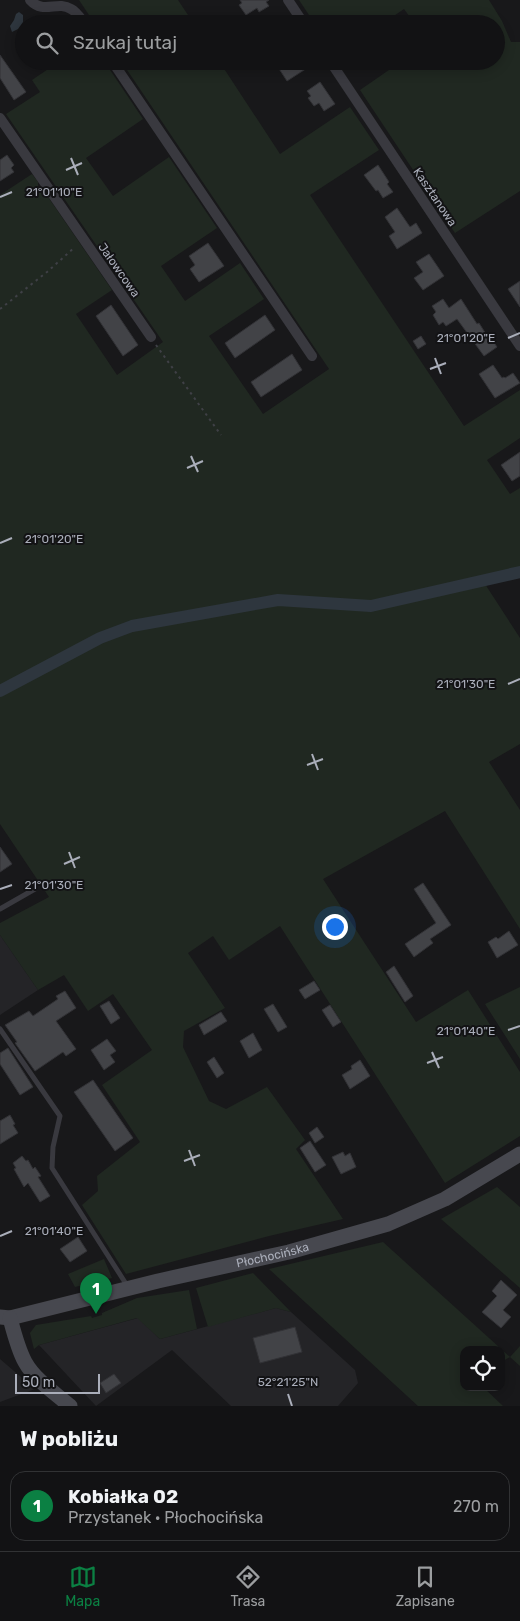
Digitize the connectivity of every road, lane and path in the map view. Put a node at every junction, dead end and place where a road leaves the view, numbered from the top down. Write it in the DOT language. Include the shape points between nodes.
graph roads {
  1 [pos="30,0"];
  2 [pos="288,0"];
  3 [pos="77,15"];
  4 [pos="298,15"];
  5 [pos="118,70"];
  6 [pos="336,70"];
  7 [pos="0,118"];
  8 [pos="83,240"];
  9 [pos="0,309"];
  10 [pos="151,337"];
  11 [pos="520,346"];
  12 [pos="312,356"];
  13 [pos="221,435"];
  14 [pos="35,890"];
  15 [pos="0,909"];
  16 [pos="0,1030"];
  17 [pos="520,1154"];
  18 [pos="129,1289"];
  19 [pos="3,1320"];
  20 [pos="70,1406"];
  1 -- 3 [label="street" via="42,8 62,6"];
  2 -- 4 [label="street"];
  5 -- 12 [label="street"];
  6 -- 11 [label="street, Kasztanowa"];
  7 -- 8 [label="street, Jałowcowa"];
  8 -- 9 [label="path"];
  8 -- 10 [label="street, Jałowcowa"];
  10 -- 13 [label="path"];
  14 -- 15 [label="lane"];
  16 -- 18 [label="lane" via="60,1116 52,1147 52,1168"];
  17 -- 18 [label="main road, Płochocińska" via="445,1199 388,1224 289,1252"];
  18 -- 19 [label="main road, Płochocińska"];
  19 -- 20 [label="main road" via="26,1364 41,1382"];
}
